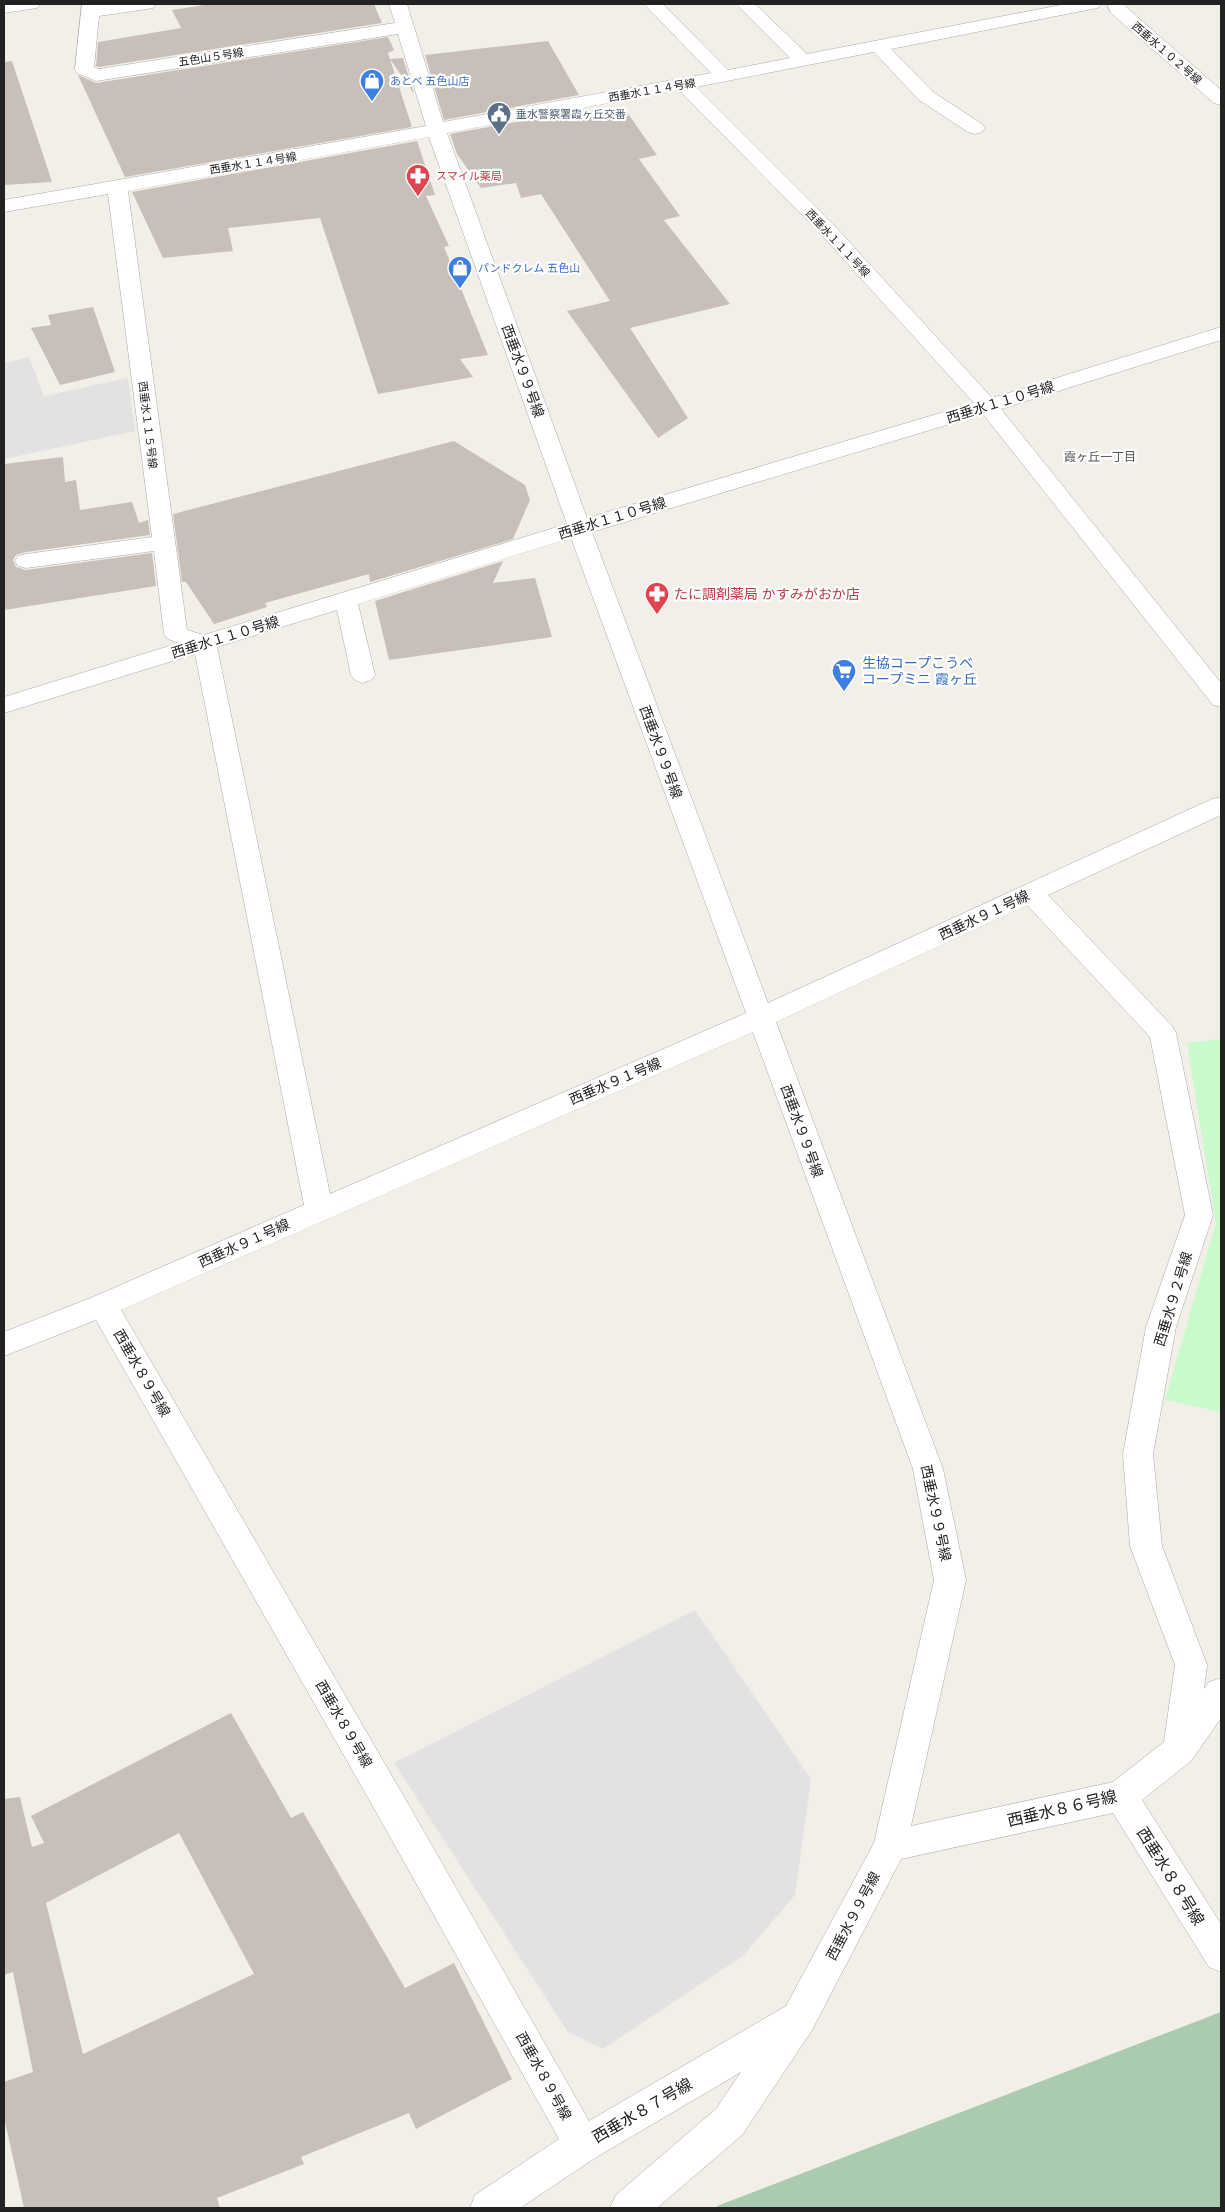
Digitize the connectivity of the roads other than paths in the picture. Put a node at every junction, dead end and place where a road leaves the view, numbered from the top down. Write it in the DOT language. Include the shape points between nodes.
graph roads {
  1 [pos="31,4"];
  2 [pos="147,4"];
  3 [pos="653,4"];
  4 [pos="745,4"];
  5 [pos="1092,4"];
  6 [pos="1116,4"];
  7 [pos="4,8"];
  8 [pos="91,8"];
  9 [pos="401,16"];
  10 [pos="877,45"];
  11 [pos="802,60"];
  12 [pos="724,76"];
  13 [pos="683,84"];
  14 [pos="1221,99"];
  15 [pos="975,128"];
  16 [pos="436,129"];
  17 [pos="117,185"];
  18 [pos="4,206"];
  19 [pos="1221,333"];
  20 [pos="988,406"];
  21 [pos="579,528"];
  22 [pos="164,543"];
  23 [pos="26,561"];
  24 [pos="346,600"];
  25 [pos="205,644"];
  26 [pos="362,675"];
  27 [pos="1221,699"];
  28 [pos="4,705"];
  29 [pos="1221,805"];
  30 [pos="1031,893"];
  31 [pos="760,1018"];
  32 [pos="319,1209"];
  33 [pos="103,1305"];
  34 [pos="4,1344"];
  35 [pos="1221,1692"];
  36 [pos="1179,1750"];
  37 [pos="1121,1796"];
  38 [pos="890,1846"];
  39 [pos="1221,1955"];
  40 [pos="800,2018"];
  41 [pos="582,2144"];
  42 [pos="488,2208"];
  43 [pos="629,2208"];
  1 -- 7 [label="street"];
  2 -- 8 [label="street"];
  3 -- 12 [label="street"];
  4 -- 11 [label="street"];
  5 -- 10 [label="street, 西垂水１１４号線"];
  6 -- 14 [label="street, 西垂水１０２号線" via="1117,10"];
  8 -- 9 [label="street, 五色山５号線" via="84,69 96,75"];
  9 -- 16 [label="street, 西垂水９９号線"];
  10 -- 11 [label="street, 西垂水１１４号線"];
  10 -- 15 [label="street" via="926,96"];
  11 -- 12 [label="street, 西垂水１１４号線"];
  12 -- 13 [label="street, 西垂水１１４号線"];
  13 -- 16 [label="street, 西垂水１１４号線"];
  13 -- 20 [label="street, 西垂水１１１号線" via="825,227"];
  16 -- 17 [label="street, 西垂水１１４号線" via="405,138"];
  16 -- 21 [label="street, 西垂水９９号線"];
  17 -- 18 [label="street, 西垂水１１４号線"];
  17 -- 22 [label="street, 西垂水１１５号線"];
  19 -- 20 [label="street, 西垂水１１０号線"];
  20 -- 21 [label="street, 西垂水１１０号線"];
  20 -- 27 [label="street, 西垂水１１１号線"];
  21 -- 24 [label="street, 西垂水１１０号線"];
  21 -- 31 [label="street, 西垂水９９号線"];
  22 -- 23 [label="street"];
  22 -- 25 [label="street, 西垂水１１５号線" via="176,634"];
  24 -- 25 [label="street, 西垂水１１０号線"];
  24 -- 26 [label="street"];
  25 -- 28 [label="street, 西垂水１１０号線"];
  25 -- 32 [label="street"];
  29 -- 30 [label="street, 西垂水９１号線"];
  30 -- 31 [label="street, 西垂水９１号線"];
  30 -- 36 [label="street, 西垂水９２号線" via="1163,1033 1199,1215 1161,1327 1138,1454 1146,1546 1191,1665"];
  31 -- 32 [label="street, 西垂水９１号線"];
  31 -- 38 [label="street, 西垂水９９号線" via="928,1469 950,1580"];
  32 -- 33 [label="street, 西垂水９１号線"];
  33 -- 34 [label="street, 西垂水９１号線"];
  33 -- 41 [label="street, 西垂水８９号線"];
  35 -- 36 [label="street, 西垂水８６号線"];
  36 -- 37 [label="street, 西垂水８６号線"];
  37 -- 38 [label="street, 西垂水８６号線"];
  37 -- 39 [label="street, 西垂水８８号線"];
  38 -- 40 [label="street, 西垂水９９号線"];
  40 -- 41 [label="street, 西垂水８７号線"];
  40 -- 43 [label="street, 西垂水９９号線" via="730,2122"];
  41 -- 42 [label="street, 西垂水８７号線"];
}
